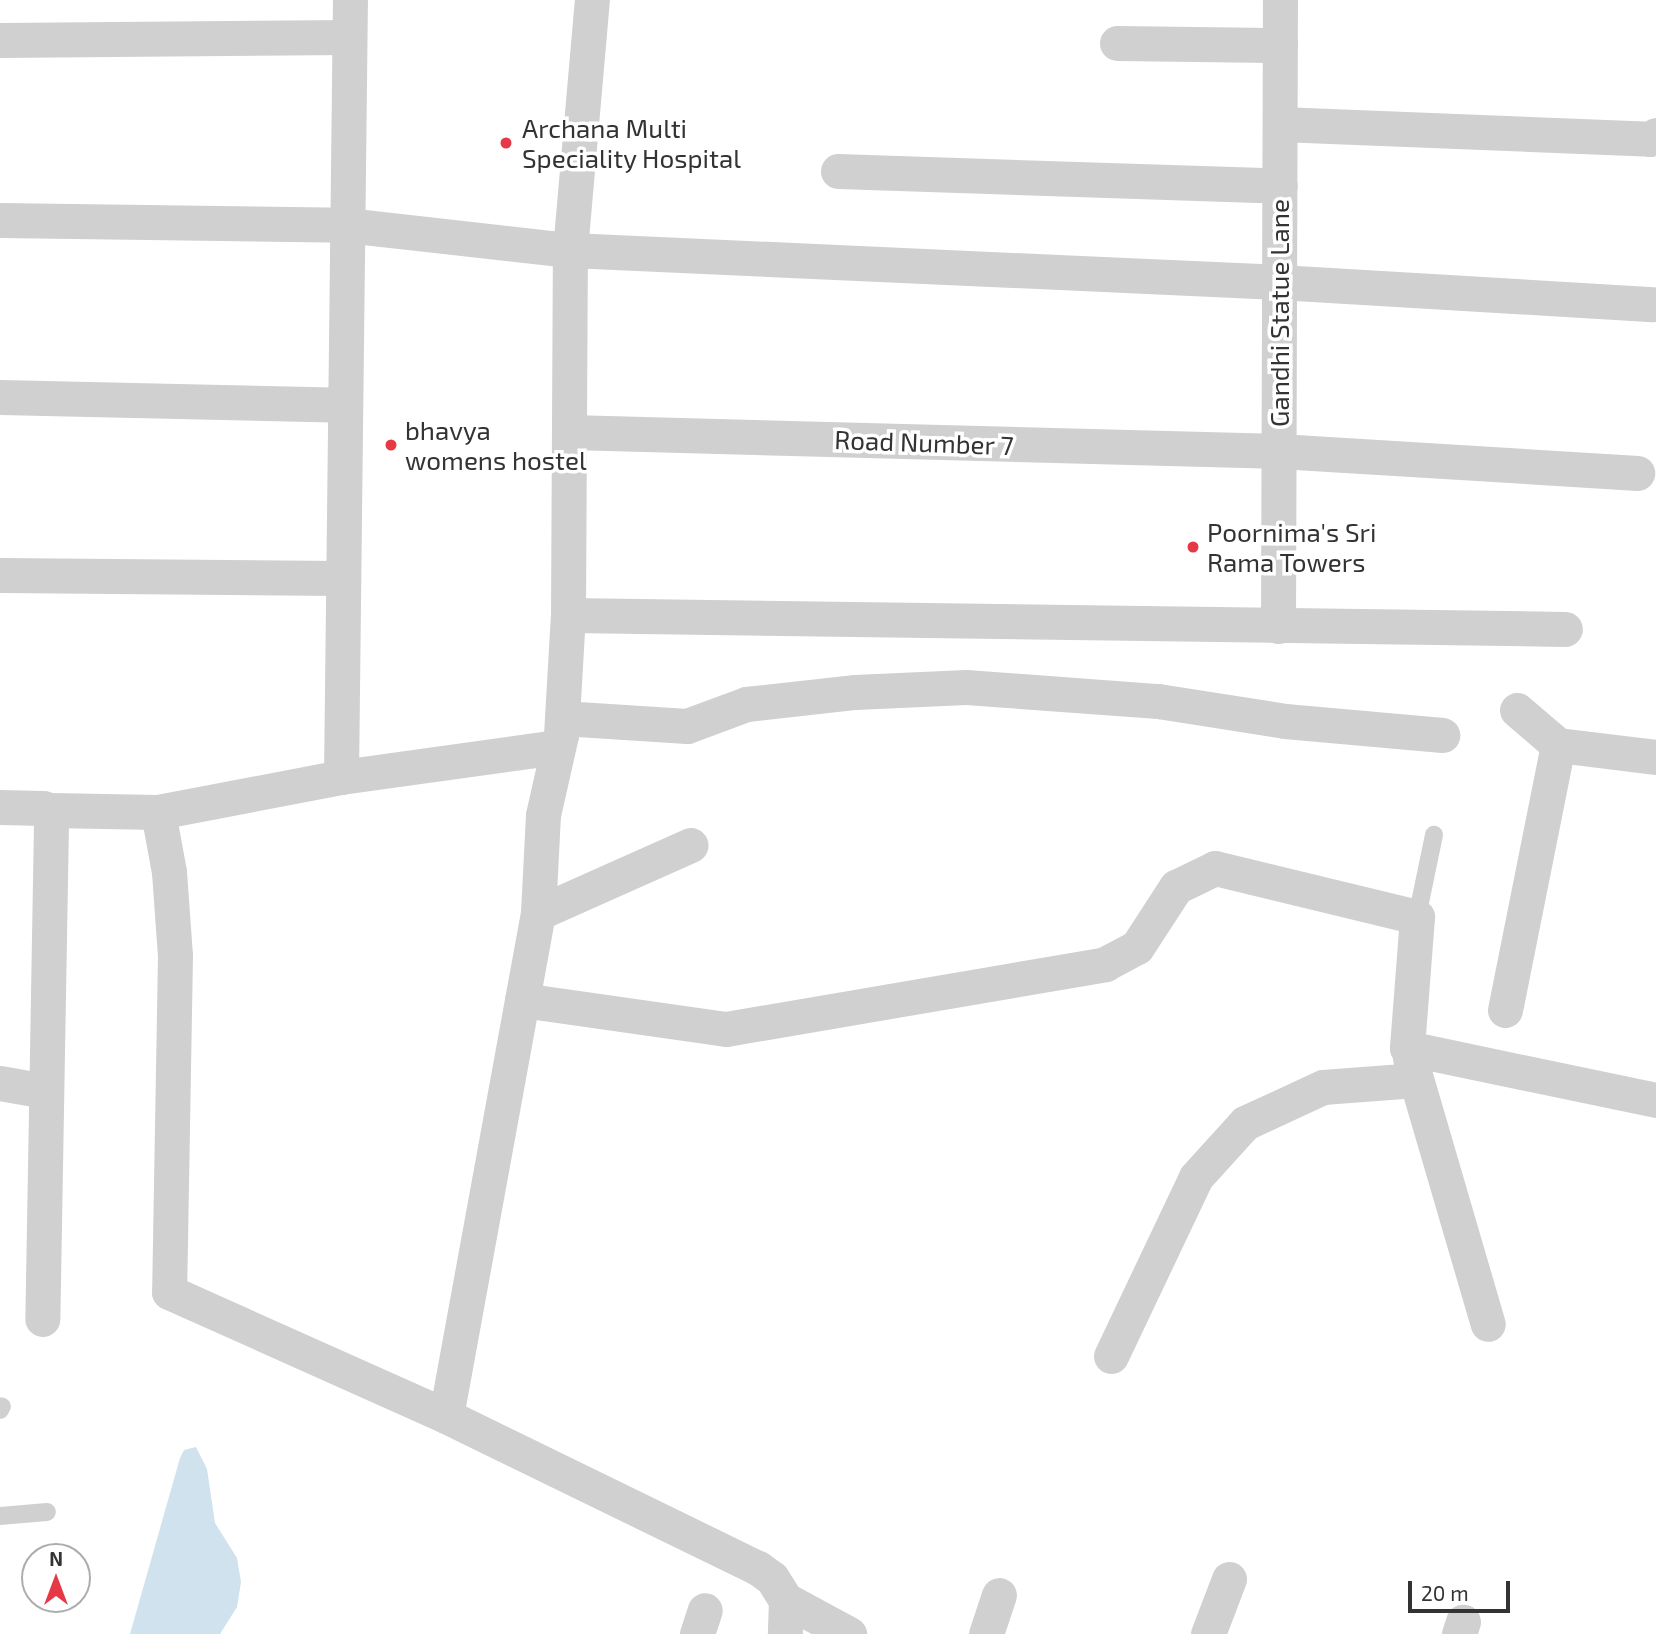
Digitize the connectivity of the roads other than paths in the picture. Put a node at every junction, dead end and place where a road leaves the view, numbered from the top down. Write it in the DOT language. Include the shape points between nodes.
graph roads {
  1 [pos="350,0"];
  2 [pos="592,0"];
  3 [pos="1280,0"];
  4 [pos="349,37"];
  5 [pos="0,40"];
  6 [pos="1117,43"];
  7 [pos="1280,45"];
  8 [pos="1280,124"];
  9 [pos="1656,135"];
  10 [pos="838,171"];
  11 [pos="1280,186"];
  12 [pos="0,220"];
  13 [pos="346,225"];
  14 [pos="570,250"];
  15 [pos="1279,282"];
  16 [pos="1652,304"];
  17 [pos="0,397"];
  18 [pos="343,405"];
  19 [pos="570,432"];
  20 [pos="1279,451"];
  21 [pos="1637,473"];
  22 [pos="0,575"];
  23 [pos="340,578"];
  24 [pos="568,615"];
  25 [pos="1278,626"];
  26 [pos="1565,629"];
  27 [pos="1517,710"];
  28 [pos="560,733"];
  29 [pos="1442,734"];
  30 [pos="1558,745"];
  31 [pos="1656,757"];
  32 [pos="341,777"];
  33 [pos="0,807"];
  34 [pos="48,810"];
  35 [pos="158,812"];
  36 [pos="1434,835"];
  37 [pos="691,845"];
  38 [pos="538,913"];
  39 [pos="1418,917"];
  40 [pos="522,1000"];
  41 [pos="1505,1010"];
  42 [pos="1411,1064"];
  43 [pos="0,1083"];
  44 [pos="45,1091"];
  45 [pos="1656,1100"];
  46 [pos="42,1320"];
  47 [pos="1488,1324"];
  48 [pos="1111,1356"];
  49 [pos="446,1416"];
  50 [pos="47,1512"];
  51 [pos="0,1516"];
  52 [pos="1229,1579"];
  53 [pos="999,1595"];
  54 [pos="786,1600"];
  55 [pos="785,1634"];
  56 [pos="849,1634"];
  57 [pos="986,1634"];
  58 [pos="1208,1634"];
  1 -- 4 [label="street"];
  2 -- 14 [label="street"];
  3 -- 7 [label="street, Gandhi Statue Lane"];
  4 -- 5 [label="street"];
  4 -- 13 [label="street"];
  6 -- 7 [label="street"];
  7 -- 8 [label="street, Gandhi Statue Lane"];
  8 -- 9 [label="street" via="1650,139"];
  8 -- 11 [label="street, Gandhi Statue Lane"];
  10 -- 11 [label="street"];
  11 -- 15 [label="street, Gandhi Statue Lane"];
  12 -- 13 [label="street"];
  13 -- 14 [label="street"];
  13 -- 18 [label="street"];
  14 -- 15 [label="street"];
  14 -- 19 [label="street"];
  15 -- 16 [label="street"];
  15 -- 20 [label="street, Gandhi Statue Lane"];
  17 -- 18 [label="street"];
  18 -- 23 [label="street"];
  19 -- 20 [label="street, Road Number 7"];
  19 -- 24 [label="street"];
  20 -- 21 [label="street, Road Number 7"];
  20 -- 25 [label="street, Gandhi Statue Lane"];
  22 -- 23 [label="street"];
  23 -- 32 [label="street"];
  24 -- 25 [label="street"];
  24 -- 28 [label="street"];
  25 -- 26 [label="street"];
  27 -- 30 [label="street"];
  28 -- 29 [label="street" via="687,726 746,704 855,692 966,687 1081,693 1285,721"];
  28 -- 32 [label="street"];
  28 -- 38 [label="street" via="543,815"];
  30 -- 31 [label="street"];
  30 -- 41 [label="street"];
  32 -- 35 [label="street"];
  33 -- 34 [label="street"];
  34 -- 35 [label="street"];
  34 -- 44 [label="street"];
  35 -- 49 [label="street" via="169,872 175,955 169,1292"];
  36 -- 39 [label="lane"];
  37 -- 38 [label="street"];
  38 -- 40 [label="street"];
  39 -- 40 [label="street" via="1215,868 1176,887 1137,947 1105,964 726,1029"];
  39 -- 42 [label="street"];
  40 -- 49 [label="street"];
  42 -- 45 [label="street"];
  42 -- 47 [label="street"];
  42 -- 48 [label="street" via="1322,1087 1245,1123 1196,1177"];
  43 -- 44 [label="street"];
  44 -- 46 [label="street"];
  49 -- 54 [label="street" via="758,1568 772,1578"];
  50 -- 51 [label="lane"];
  52 -- 58 [label="street"];
  53 -- 57 [label="street"];
  54 -- 55 [label="street"];
  54 -- 56 [label="street"];
}
